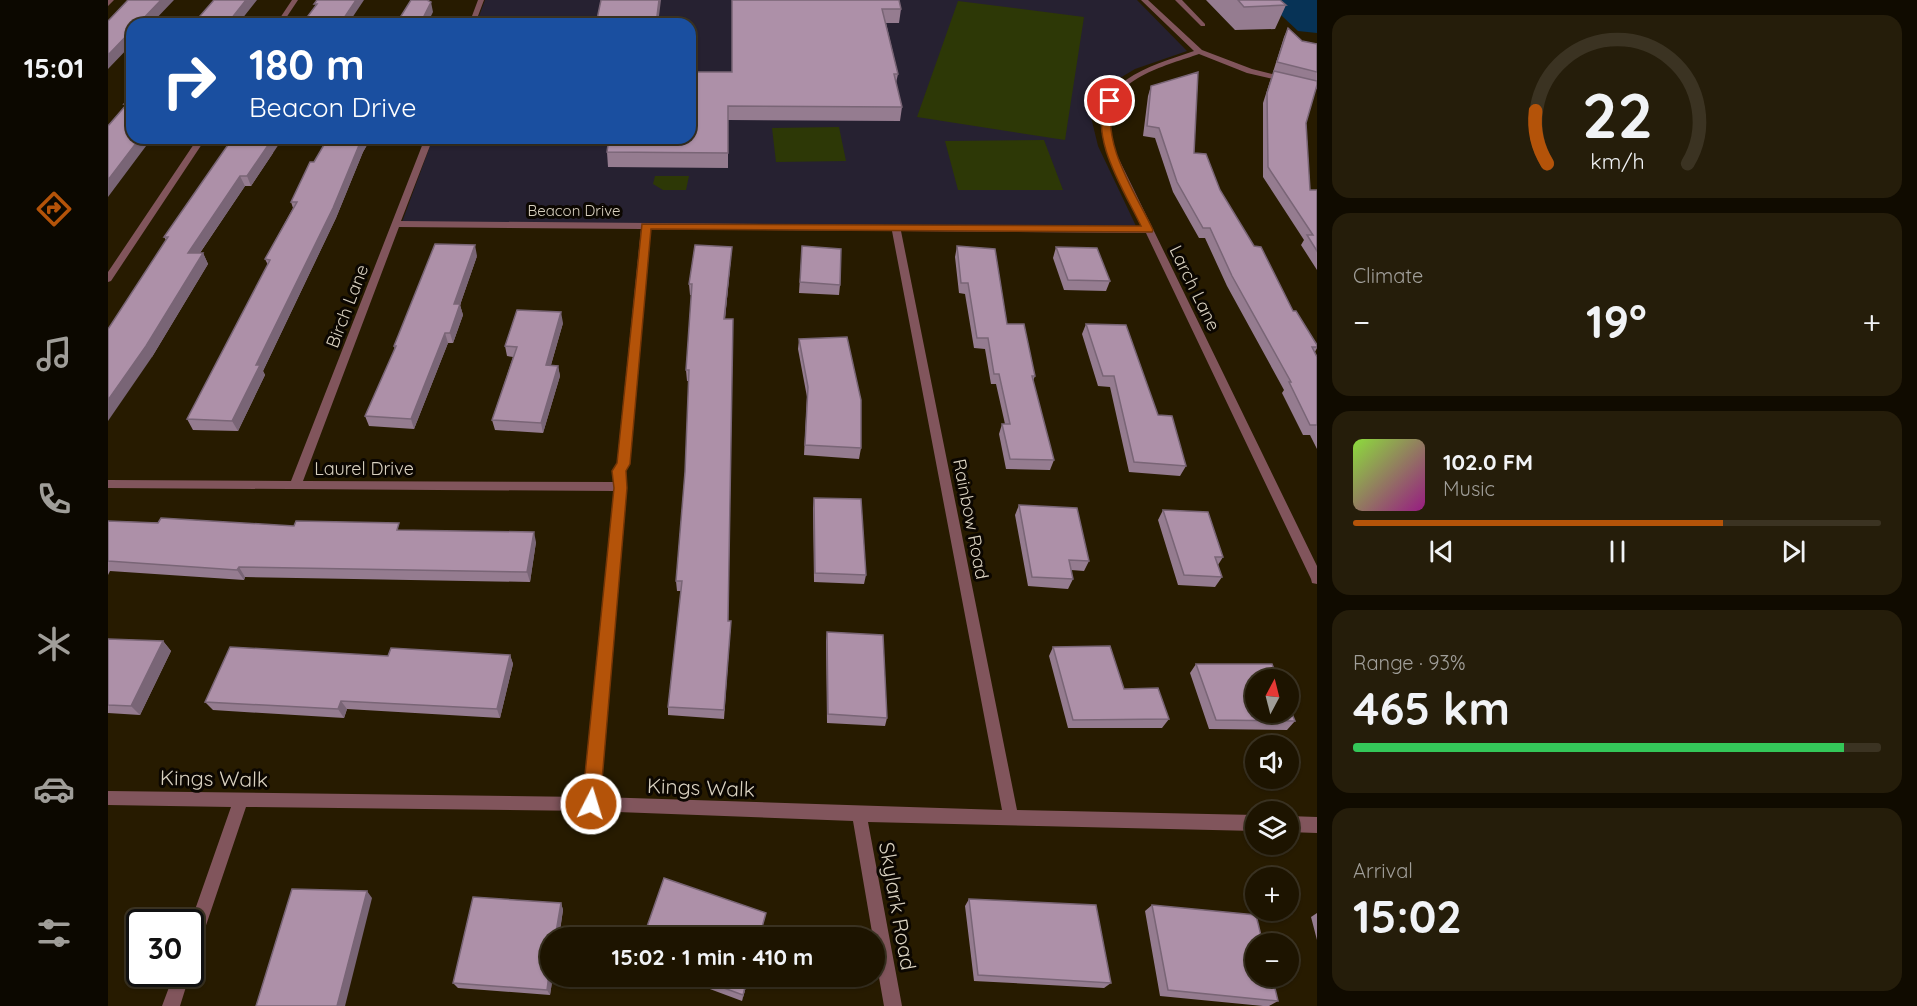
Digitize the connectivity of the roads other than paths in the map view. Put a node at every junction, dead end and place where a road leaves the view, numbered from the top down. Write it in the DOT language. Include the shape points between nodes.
graph roads {
  1 [pos="111,0"];
  2 [pos="295,0"];
  3 [pos="481,0"];
  4 [pos="1144,0"];
  5 [pos="1178,0"];
  6 [pos="108,4"];
  7 [pos="283,18"];
  8 [pos="474,18"];
  9 [pos="1203,26"];
  10 [pos="1199,51"];
  11 [pos="1317,87"];
  12 [pos="198,144"];
  13 [pos="427,144"];
  14 [pos="396,224"];
  15 [pos="646,226"];
  16 [pos="896,228"];
  17 [pos="1148,230"];
  18 [pos="108,279"];
  19 [pos="108,484"];
  20 [pos="295,485"];
  21 [pos="620,488"];
  22 [pos="1317,579"];
  23 [pos="108,798"];
  24 [pos="241,800"];
  25 [pos="591,804"];
  26 [pos="859,814"];
  27 [pos="1011,817"];
  28 [pos="1245,823"];
  29 [pos="1299,824"];
  30 [pos="1317,825"];
  31 [pos="204,909"];
  32 [pos="178,987"];
  33 [pos="171,1006"];
  34 [pos="893,1006"];
  1 -- 6 [label="street"];
  2 -- 7 [label="street"];
  3 -- 8 [label="street"];
  4 -- 10 [label="street"];
  5 -- 9 [label="street"];
  10 -- 11 [label="street" via="1250,71"];
  10 -- 17 [label="street, Larch Lane" via="1127,82 1105,112 1111,151"];
  12 -- 18 [label="street"];
  13 -- 14 [label="street, Birch Lane"];
  14 -- 15 [label="street, Beacon Drive"];
  14 -- 20 [label="street, Birch Lane"];
  15 -- 16 [label="street, Beacon Drive"];
  15 -- 21 [label="street"];
  16 -- 17 [label="street, Beacon Drive"];
  16 -- 27 [label="street, Rainbow Road"];
  17 -- 22 [label="street, Larch Lane"];
  19 -- 20 [label="street, Laurel Drive"];
  20 -- 21 [label="street, Laurel Drive"];
  21 -- 25 [label="street"];
  23 -- 24 [label="street, Kings Walk"];
  24 -- 25 [label="street, Kings Walk"];
  24 -- 31 [label="street"];
  25 -- 26 [label="street, Kings Walk"];
  26 -- 27 [label="street, Kings Walk"];
  26 -- 34 [label="street, Skylark Road"];
  27 -- 28 [label="street, Kings Walk"];
  29 -- 30 [label="street"];
  32 -- 33 [label="street"];
}
